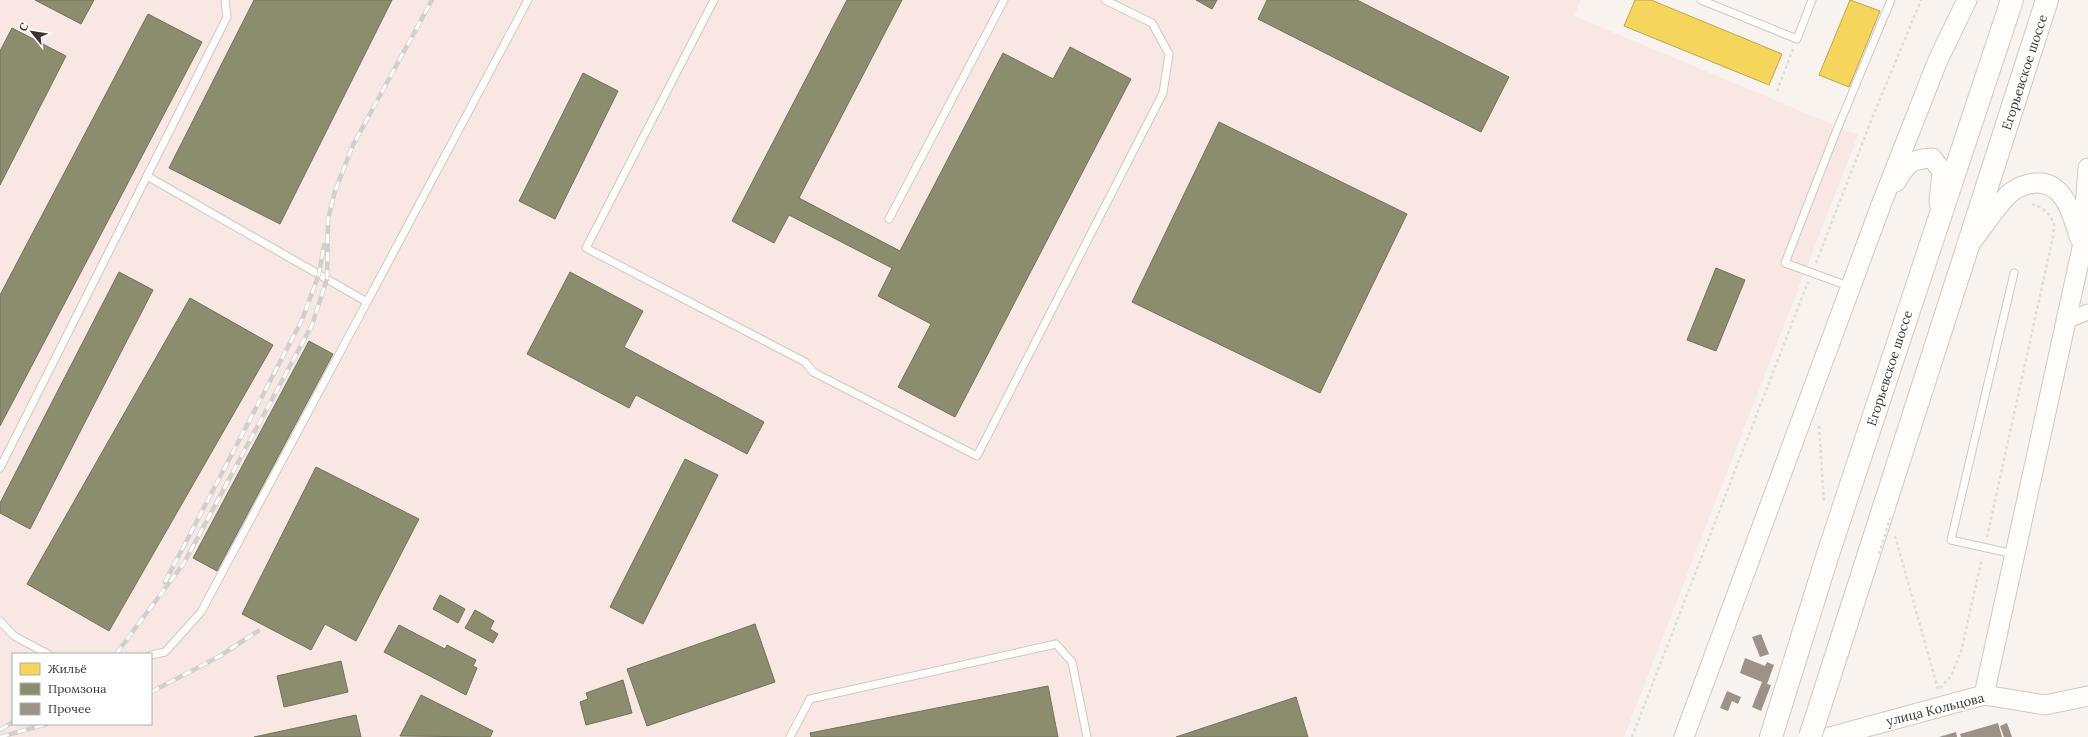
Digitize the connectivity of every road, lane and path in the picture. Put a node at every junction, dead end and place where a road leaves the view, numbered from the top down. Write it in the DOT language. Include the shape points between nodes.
graph roads {
  1 [pos="225,0"];
  2 [pos="528,0"];
  3 [pos="714,0"];
  4 [pos="1004,0"];
  5 [pos="1106,0"];
  6 [pos="1701,0"];
  7 [pos="1812,0"];
  8 [pos="1891,0"];
  9 [pos="1921,0"];
  10 [pos="1967,0"];
  11 [pos="2012,0"];
  12 [pos="2047,0"];
  13 [pos="1797,39"];
  14 [pos="1777,91"];
  15 [pos="2088,168"];
  16 [pos="147,176"];
  17 [pos="2026,204"];
  18 [pos="1881,205"];
  19 [pos="889,219"];
  20 [pos="1935,229"];
  21 [pos="1969,244"];
  22 [pos="2082,248"];
  23 [pos="1812,273"];
  24 [pos="2014,273"];
  25 [pos="1851,287"];
  26 [pos="367,302"];
  27 [pos="2088,312"];
  28 [pos="2065,321"];
  29 [pos="1818,425"];
  30 [pos="0,468"];
  31 [pos="1824,510"];
  32 [pos="1893,511"];
  33 [pos="1892,525"];
  34 [pos="1894,532"];
  35 [pos="1984,547"];
  36 [pos="2015,554"];
  37 [pos="0,622"];
  38 [pos="46,653"];
  39 [pos="152,655"];
  40 [pos="1984,694"];
  41 [pos="2088,696"];
  42 [pos="790,737"];
  43 [pos="1087,737"];
  44 [pos="1632,737"];
  45 [pos="1684,737"];
  46 [pos="1771,737"];
  47 [pos="1810,737"];
  48 [pos="1830,737"];
  1 -- 16 [label="lane" via="227,17"];
  2 -- 26 [label="lane"];
  3 -- 5 [label="lane" via="586,248 806,362 813,372 977,456 1163,93 1169,54 1152,23"];
  4 -- 19 [label="lane"];
  6 -- 13 [label="lane"];
  7 -- 13 [label="lane"];
  8 -- 23 [label="lane" via="1785,263"];
  9 -- 23 [label="path"];
  10 -- 18 [label="street" via="1938,60"];
  11 -- 20 [label="main road, Егорьевское шоссе"];
  12 -- 21 [label="main road, Егорьевское шоссе"];
  13 -- 14 [label="path"];
  15 -- 22 [label="street"];
  16 -- 26 [label="lane"];
  16 -- 30 [label="lane"];
  17 -- 35 [label="path" via="2037,204 2047,213 2054,225"];
  18 -- 20 [label="street" via="1905,166 1920,159 1932,158 1942,171"];
  18 -- 25 [label="street"];
  20 -- 46 [label="main road, Егорьевское шоссе"];
  21 -- 22 [label="street" via="2008,194 2020,186 2039,182 2055,187 2067,202"];
  21 -- 47 [label="main road, Егорьевское шоссе, bridge"];
  22 -- 28 [label="street"];
  23 -- 25 [label="lane"];
  23 -- 44 [label="path"];
  24 -- 35 [label="lane" via="1951,540"];
  25 -- 45 [label="street"];
  26 -- 39 [label="lane" via="201,612 165,652"];
  27 -- 28 [label="street"];
  28 -- 36 [label="street"];
  29 -- 31 [label="path"];
  32 -- 33 [label="path" via="1890,518"];
  34 -- 35 [label="path" via="1938,690 1951,676 1961,652"];
  35 -- 36 [label="lane"];
  36 -- 40 [label="street"];
  37 -- 38 [label="lane" via="14,636"];
  40 -- 41 [label="street, улица Кольцова" via="2045,705"];
  40 -- 48 [label="street, улица Кольцова"];
  42 -- 43 [label="lane" via="810,699 1056,644 1072,662"];
}
